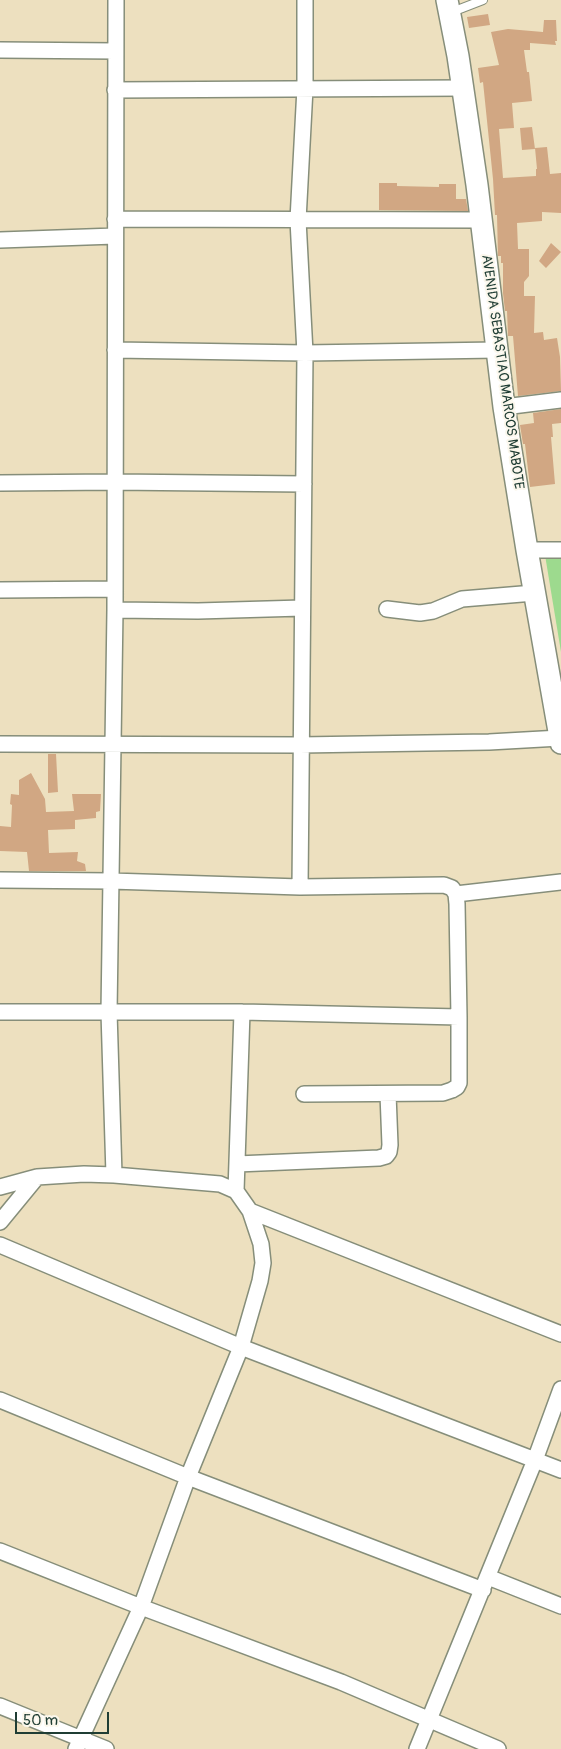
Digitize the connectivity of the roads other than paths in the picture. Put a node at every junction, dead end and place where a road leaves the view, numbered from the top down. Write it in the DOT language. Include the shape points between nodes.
graph roads {
  1 [pos="116,0"];
  2 [pos="305,0"];
  3 [pos="483,0"];
  4 [pos="448,6"];
  5 [pos="0,50"];
  6 [pos="115,51"];
  7 [pos="305,88"];
  8 [pos="463,88"];
  9 [pos="115,90"];
  10 [pos="115,219"];
  11 [pos="298,220"];
  12 [pos="481,220"];
  13 [pos="116,236"];
  14 [pos="0,240"];
  15 [pos="115,350"];
  16 [pos="497,350"];
  17 [pos="305,353"];
  18 [pos="561,400"];
  19 [pos="504,407"];
  20 [pos="114,482"];
  21 [pos="0,483"];
  22 [pos="304,484"];
  23 [pos="526,550"];
  24 [pos="561,550"];
  25 [pos="114,589"];
  26 [pos="0,590"];
  27 [pos="534,593"];
  28 [pos="302,608"];
  29 [pos="387,609"];
  30 [pos="115,610"];
  31 [pos="560,732"];
  32 [pos="0,744"];
  33 [pos="112,744"];
  34 [pos="300,745"];
  35 [pos="0,880"];
  36 [pos="111,881"];
  37 [pos="561,882"];
  38 [pos="300,887"];
  39 [pos="456,894"];
  40 [pos="0,1012"];
  41 [pos="109,1012"];
  42 [pos="242,1012"];
  43 [pos="459,1017"];
  44 [pos="304,1094"];
  45 [pos="388,1094"];
  46 [pos="237,1164"];
  47 [pos="114,1175"];
  48 [pos="37,1177"];
  49 [pos="0,1187"];
  50 [pos="236,1191"];
  51 [pos="250,1211"];
  52 [pos="0,1222"];
  53 [pos="0,1245"];
  54 [pos="561,1334"];
  55 [pos="241,1347"];
  56 [pos="561,1389"];
  57 [pos="0,1400"];
  58 [pos="535,1460"];
  59 [pos="561,1470"];
  60 [pos="188,1477"];
  61 [pos="0,1551"];
  62 [pos="486,1584"];
  63 [pos="561,1606"];
  64 [pos="141,1607"];
  65 [pos="0,1706"];
  66 [pos="428,1720"];
  67 [pos="78,1744"];
  68 [pos="106,1749"];
  69 [pos="417,1749"];
  70 [pos="498,1749"];
  1 -- 6 [label="street"];
  2 -- 7 [label="street"];
  3 -- 4 [label="lane"];
  4 -- 8 [label="main road, AVENIDA SEBASTIAO MARCOS MABOTE"];
  5 -- 6 [label="street"];
  6 -- 9 [label="street"];
  7 -- 8 [label="street"];
  7 -- 9 [label="street"];
  7 -- 11 [label="street"];
  8 -- 12 [label="main road, AVENIDA SEBASTIAO MARCOS MABOTE"];
  9 -- 10 [label="street"];
  10 -- 11 [label="street"];
  10 -- 13 [label="street"];
  11 -- 12 [label="street"];
  11 -- 17 [label="street"];
  12 -- 16 [label="main road, AVENIDA SEBASTIAO MARCOS MABOTE"];
  13 -- 14 [label="street"];
  13 -- 15 [label="street"];
  15 -- 17 [label="street"];
  15 -- 20 [label="street"];
  16 -- 17 [label="street"];
  16 -- 19 [label="main road, AVENIDA SEBASTIAO MARCOS MABOTE"];
  17 -- 22 [label="street"];
  18 -- 19 [label="street"];
  19 -- 23 [label="main road, AVENIDA SEBASTIAO MARCOS MABOTE"];
  20 -- 21 [label="street"];
  20 -- 22 [label="street"];
  20 -- 25 [label="street"];
  22 -- 28 [label="street"];
  23 -- 24 [label="street"];
  23 -- 27 [label="main road, AVENIDA SEBASTIAO MARCOS MABOTE"];
  25 -- 26 [label="street"];
  25 -- 30 [label="street"];
  27 -- 29 [label="street" via="462,600 420,613"];
  27 -- 31 [label="main road, AVENIDA SEBASTIAO MARCOS MABOTE"];
  28 -- 30 [label="street"];
  28 -- 34 [label="street"];
  30 -- 33 [label="street"];
  31 -- 34 [label="street" via="489,742"];
  32 -- 33 [label="street"];
  33 -- 34 [label="street"];
  33 -- 36 [label="street"];
  34 -- 38 [label="street"];
  35 -- 36 [label="street"];
  36 -- 38 [label="street"];
  36 -- 41 [label="street"];
  37 -- 39 [label="street"];
  38 -- 39 [label="street" via="444,886 452,888"];
  39 -- 43 [label="street"];
  40 -- 41 [label="street"];
  41 -- 42 [label="street"];
  41 -- 47 [label="street"];
  42 -- 43 [label="street"];
  42 -- 46 [label="street"];
  43 -- 45 [label="street" via="457,1087 443,1093"];
  44 -- 45 [label="street"];
  45 -- 46 [label="street" via="390,1145 386,1156"];
  46 -- 50 [label="street"];
  47 -- 48 [label="street"];
  47 -- 50 [label="street" via="220,1184"];
  48 -- 49 [label="street"];
  48 -- 52 [label="street"];
  50 -- 51 [label="street"];
  51 -- 54 [label="street"];
  51 -- 55 [label="street" via="263,1263"];
  53 -- 55 [label="street"];
  55 -- 58 [label="street"];
  55 -- 60 [label="street"];
  56 -- 58 [label="street"];
  57 -- 60 [label="street"];
  58 -- 59 [label="street"];
  58 -- 62 [label="street"];
  60 -- 62 [label="street"];
  60 -- 64 [label="street"];
  61 -- 64 [label="street"];
  62 -- 63 [label="street"];
  62 -- 66 [label="street"];
  64 -- 66 [label="street" via="341,1682"];
  64 -- 67 [label="street"];
  65 -- 67 [label="street"];
  66 -- 69 [label="street"];
  66 -- 70 [label="street"];
  67 -- 68 [label="street"];
}
